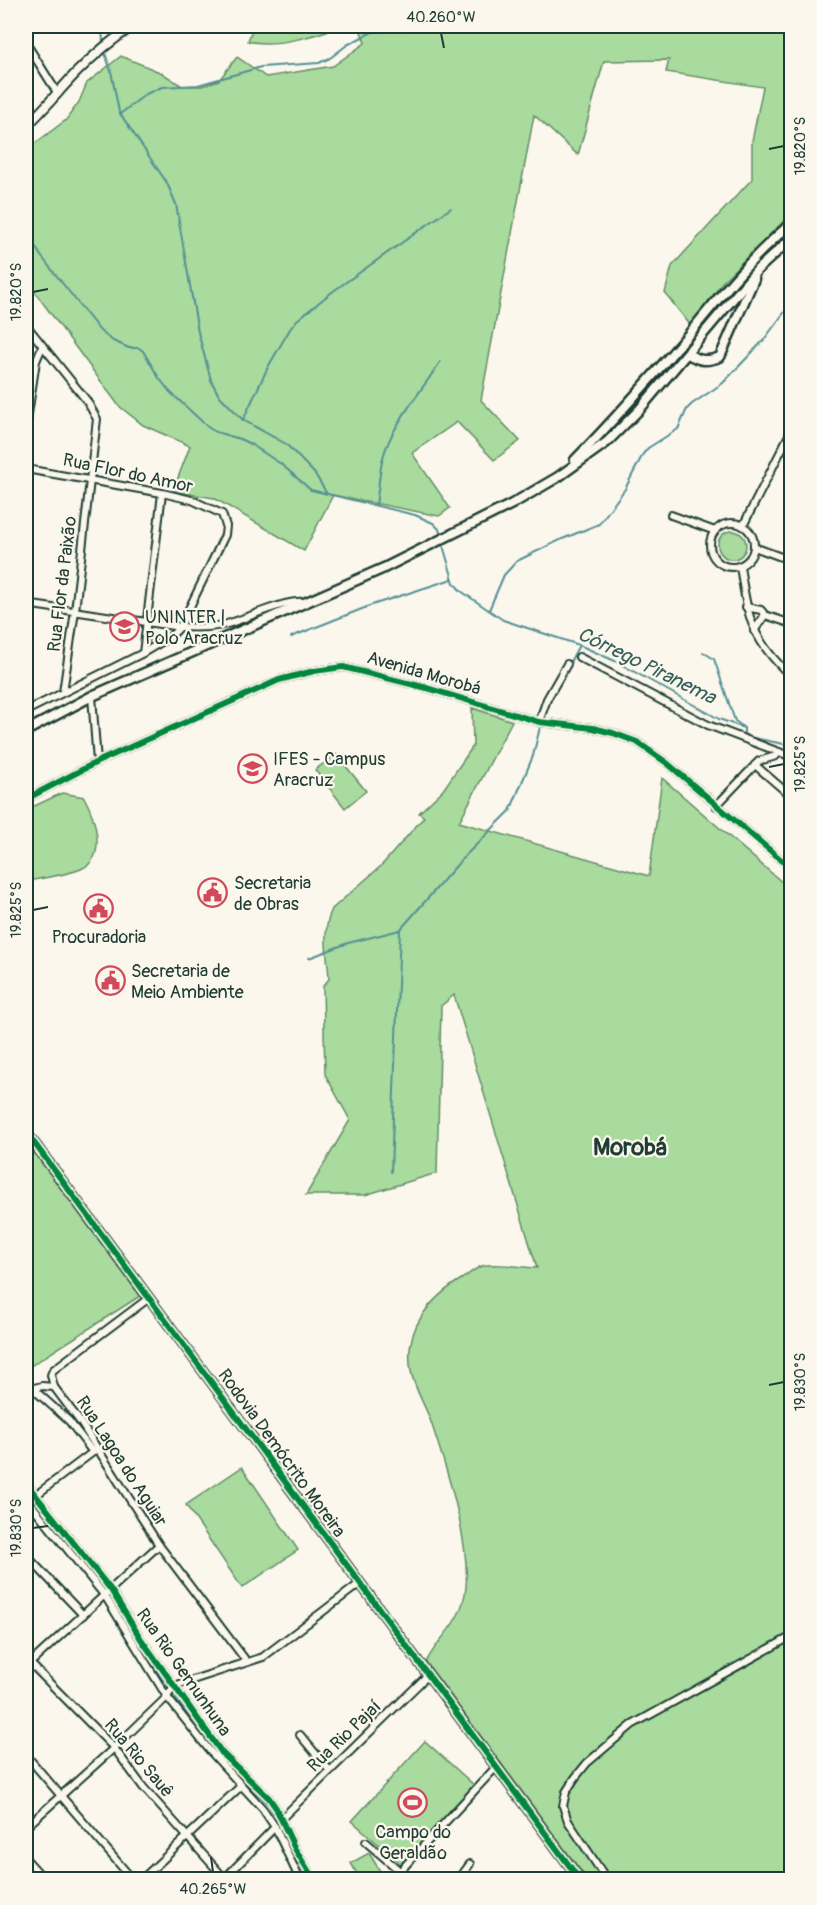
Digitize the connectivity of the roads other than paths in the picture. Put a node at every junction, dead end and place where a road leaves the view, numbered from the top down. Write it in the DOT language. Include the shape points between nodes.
graph roads {
  1 [pos="133,26"];
  2 [pos="26,43"];
  3 [pos="58,94"];
  4 [pos="26,126"];
  5 [pos="792,224"];
  6 [pos="792,238"];
  7 [pos="758,269"];
  8 [pos="712,306"];
  9 [pos="26,325"];
  10 [pos="42,347"];
  11 [pos="688,354"];
  12 [pos="26,428"];
  13 [pos="792,429"];
  14 [pos="26,469"];
  15 [pos="558,477"];
  16 [pos="90,479"];
  17 [pos="162,493"];
  18 [pos="671,515"];
  19 [pos="743,526"];
  20 [pos="715,531"];
  21 [pos="754,547"];
  22 [pos="792,561"];
  23 [pos="740,566"];
  24 [pos="306,602"];
  25 [pos="26,604"];
  26 [pos="746,607"];
  27 [pos="75,612"];
  28 [pos="765,615"];
  29 [pos="148,622"];
  30 [pos="792,624"];
  31 [pos="180,627"];
  32 [pos="754,631"];
  33 [pos="144,653"];
  34 [pos="579,657"];
  35 [pos="567,664"];
  36 [pos="792,677"];
  37 [pos="63,692"];
  38 [pos="92,696"];
  39 [pos="26,711"];
  40 [pos="539,722"];
  41 [pos="26,731"];
  42 [pos="779,752"];
  43 [pos="792,757"];
  44 [pos="97,762"];
  45 [pos="755,765"];
  46 [pos="792,797"];
  47 [pos="26,799"];
  48 [pos="716,806"];
  49 [pos="792,869"];
  50 [pos="26,1132"];
  51 [pos="149,1298"];
  52 [pos="54,1387"];
  53 [pos="29,1389"];
  54 [pos="94,1450"];
  55 [pos="26,1484"];
  56 [pos="35,1495"];
  57 [pos="26,1501"];
  58 [pos="159,1545"];
  59 [pos="26,1555"];
  60 [pos="359,1584"];
  61 [pos="111,1590"];
  62 [pos="105,1596"];
  63 [pos="83,1615"];
  64 [pos="792,1636"];
  65 [pos="247,1662"];
  66 [pos="27,1663"];
  67 [pos="428,1675"];
  68 [pos="174,1686"];
  69 [pos="167,1697"];
  70 [pos="300,1735"];
  71 [pos="114,1748"];
  72 [pos="26,1755"];
  73 [pos="497,1766"];
  74 [pos="330,1771"];
  75 [pos="241,1786"];
  76 [pos="60,1796"];
  77 [pos="281,1819"];
  78 [pos="26,1827"];
  79 [pos="275,1827"];
  80 [pos="187,1835"];
  81 [pos="366,1842"];
  82 [pos="26,1859"];
  83 [pos="470,1864"];
  84 [pos="400,1872"];
  85 [pos="225,1879"];
  86 [pos="45,1880"];
  87 [pos="133,1880"];
  88 [pos="141,1880"];
  89 [pos="300,1880"];
  90 [pos="314,1880"];
  91 [pos="401,1880"];
  92 [pos="458,1880"];
  93 [pos="580,1880"];
  94 [pos="608,1880"];
  1 -- 3 [label="street" via="76,72"];
  2 -- 3 [label="street"];
  3 -- 4 [label="street"];
  5 -- 8 [label="main road" via="743,269"];
  6 -- 7 [label="main road"];
  7 -- 11 [label="main road"];
  7 -- 11 [label="main road" via="720,357 700,361"];
  8 -- 11 [label="main road" via="686,349"];
  8 -- 15 [label="main road" via="607,428"];
  9 -- 10 [label="street, Rua Flor da Paixão"];
  10 -- 12 [label="street" via="36,361"];
  10 -- 16 [label="street, Rua Flor da Paixão" via="98,419"];
  11 -- 15 [label="main road" via="607,442"];
  13 -- 19 [label="street"];
  14 -- 16 [label="street, Rua Flor do Amor"];
  15 -- 24 [label="main road" via="471,526"];
  16 -- 17 [label="street, Rua Flor do Amor"];
  16 -- 27 [label="street, Rua Flor da Paixão"];
  17 -- 29 [label="street"];
  17 -- 31 [label="street, Rua Flor do Amor" via="222,514 226,526"];
  18 -- 20 [label="street"];
  19 -- 20 [label="street" via="731,523"];
  19 -- 21 [label="street" via="752,534"];
  20 -- 23 [label="street" via="710,543 712,555 727,566"];
  21 -- 22 [label="street"];
  21 -- 23 [label="street" via="750,558"];
  23 -- 26 [label="street"];
  24 -- 31 [label="street" via="284,604 211,627"];
  24 -- 38 [label="main road"];
  25 -- 27 [label="street"];
  26 -- 28 [label="street" via="761,610"];
  26 -- 32 [label="street"];
  27 -- 29 [label="street"];
  27 -- 37 [label="street, Rua Flor da Paixão"];
  28 -- 30 [label="street"];
  28 -- 32 [label="street"];
  29 -- 31 [label="street"];
  29 -- 33 [label="street"];
  31 -- 33 [label="street"];
  32 -- 36 [label="street" via="770,657"];
  33 -- 37 [label="street"];
  34 -- 42 [label="street" via="708,725"];
  35 -- 40 [label="street"];
  37 -- 39 [label="street"];
  38 -- 41 [label="main road"];
  38 -- 44 [label="street"];
  40 -- 44 [label="street, Avenida Morobá" via="343,667 279,680"];
  40 -- 48 [label="street, Avenida Morobá" via="593,728 637,742"];
  42 -- 43 [label="street"];
  42 -- 45 [label="street"];
  44 -- 47 [label="street, Avenida Morobá"];
  45 -- 46 [label="street"];
  45 -- 48 [label="street"];
  48 -- 49 [label="street, Avenida Morobá"];
  50 -- 51 [label="street, Rodovia Demócrito Moreira"];
  51 -- 52 [label="street, Rua Lagoa do Aguiar" via="53,1370"];
  51 -- 60 [label="street, Rodovia Demócrito Moreira"];
  52 -- 53 [label="street"];
  52 -- 54 [label="street, Rua Lagoa do Aguiar" via="81,1423"];
  53 -- 54 [label="street" via="69,1421"];
  54 -- 56 [label="street"];
  54 -- 58 [label="street, Rua Lagoa do Aguiar"];
  55 -- 56 [label="street, Rua Rio Gemunhuna"];
  56 -- 57 [label="street"];
  56 -- 61 [label="street, Rua Rio Gemunhuna"];
  57 -- 62 [label="street, Rua Rio Gemunhuna"];
  58 -- 61 [label="street"];
  58 -- 65 [label="street, Rua Lagoa do Aguiar"];
  59 -- 63 [label="street"];
  60 -- 65 [label="street" via="263,1657"];
  60 -- 67 [label="street, Rodovia Demócrito Moreira"];
  61 -- 62 [label="street"];
  61 -- 68 [label="street, Rua Rio Gemunhuna"];
  62 -- 63 [label="street"];
  62 -- 69 [label="street, Rua Rio Gemunhuna"];
  63 -- 66 [label="street"];
  64 -- 94 [label="street" via="632,1725 574,1778 563,1806 568,1821"];
  65 -- 68 [label="street"];
  66 -- 71 [label="street, Rua Rio Sauê"];
  67 -- 73 [label="street, Rodovia Demócrito Moreira"];
  67 -- 74 [label="street, Rua Rio Pajaí"];
  68 -- 69 [label="street"];
  68 -- 77 [label="street, Rua Rio Gemunhuna" via="222,1753 269,1798"];
  69 -- 71 [label="street"];
  69 -- 75 [label="street, Rua Rio Gemunhuna"];
  70 -- 74 [label="street"];
  71 -- 76 [label="street"];
  71 -- 80 [label="street, Rua Rio Sauê"];
  72 -- 76 [label="street"];
  73 -- 84 [label="street"];
  73 -- 93 [label="street, Rodovia Demócrito Moreira"];
  74 -- 77 [label="street, Rua Rio Pajaí"];
  75 -- 79 [label="street, Rua Rio Gemunhuna"];
  75 -- 80 [label="street"];
  76 -- 78 [label="street"];
  76 -- 87 [label="street"];
  77 -- 90 [label="street, Rua Rio Gemunhuna"];
  79 -- 85 [label="street"];
  79 -- 89 [label="street, Rua Rio Gemunhuna"];
  80 -- 85 [label="street, Rua Rio Sauê"];
  80 -- 88 [label="street"];
  81 -- 84 [label="street"];
  82 -- 86 [label="street"];
  83 -- 92 [label="street"];
  84 -- 91 [label="street"];
}
